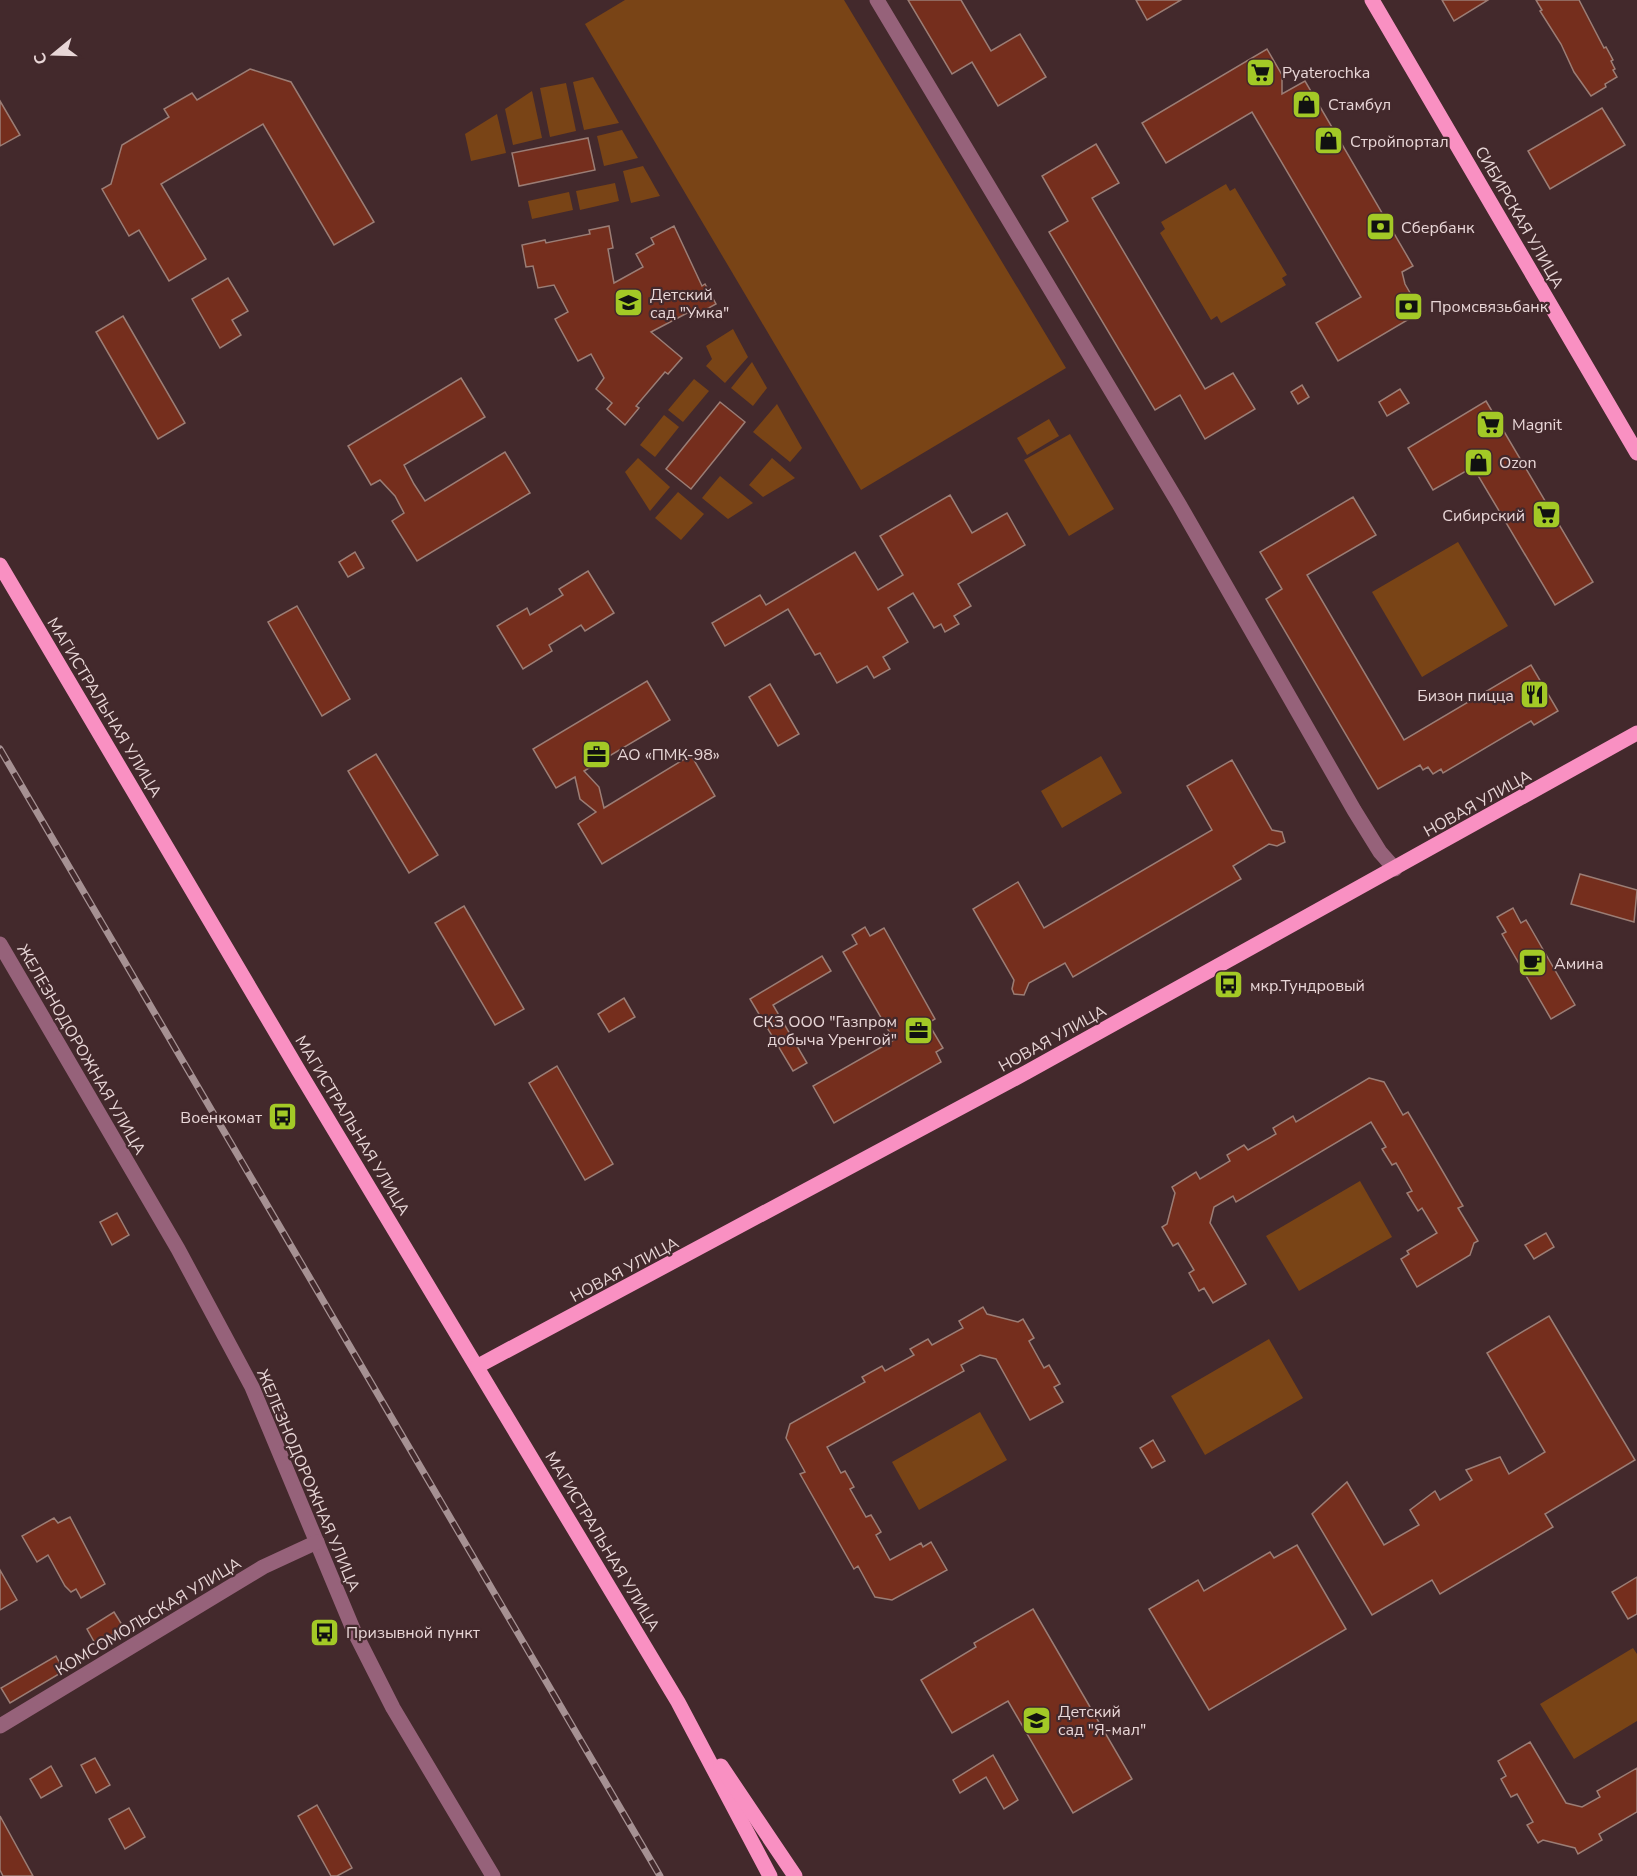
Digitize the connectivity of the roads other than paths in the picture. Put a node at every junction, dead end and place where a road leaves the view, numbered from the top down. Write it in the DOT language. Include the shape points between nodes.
graph roads {
  1 [pos="877,0"];
  2 [pos="1372,0"];
  3 [pos="1637,453"];
  4 [pos="0,564"];
  5 [pos="1637,733"];
  6 [pos="1395,869"];
  7 [pos="0,944"];
  8 [pos="478,1366"];
  9 [pos="317,1542"];
  10 [pos="678,1702"];
  11 [pos="0,1726"];
  12 [pos="493,1876"];
  13 [pos="770,1876"];
  14 [pos="795,1876"];
  1 -- 6 [label="street" via="1179,504 1354,810"];
  2 -- 3 [label="main road, СИБИРСКАЯ УЛИЦА"];
  4 -- 8 [label="main road, МАГИСТРАЛЬНАЯ УЛИЦА"];
  5 -- 6 [label="main road, НОВАЯ УЛИЦА"];
  6 -- 8 [label="main road, НОВАЯ УЛИЦА" via="1028,1072"];
  7 -- 9 [label="street, ЖЕЛЕЗНОДОРОЖНАЯ УЛИЦА" via="243,1369"];
  8 -- 10 [label="main road, МАГИСТРАЛЬНАЯ УЛИЦА"];
  9 -- 11 [label="street, КОМСОМОЛЬСКАЯ УЛИЦА" via="263,1567"];
  9 -- 12 [label="street, ЖЕЛЕЗНОДОРОЖНАЯ УЛИЦА" via="353,1629 393,1708"];
  10 -- 13 [label="main road, МАГИСТРАЛЬНАЯ УЛИЦА"];
  10 -- 14 [label="main road, МАГИСТРАЛЬНАЯ УЛИЦА"];
}
